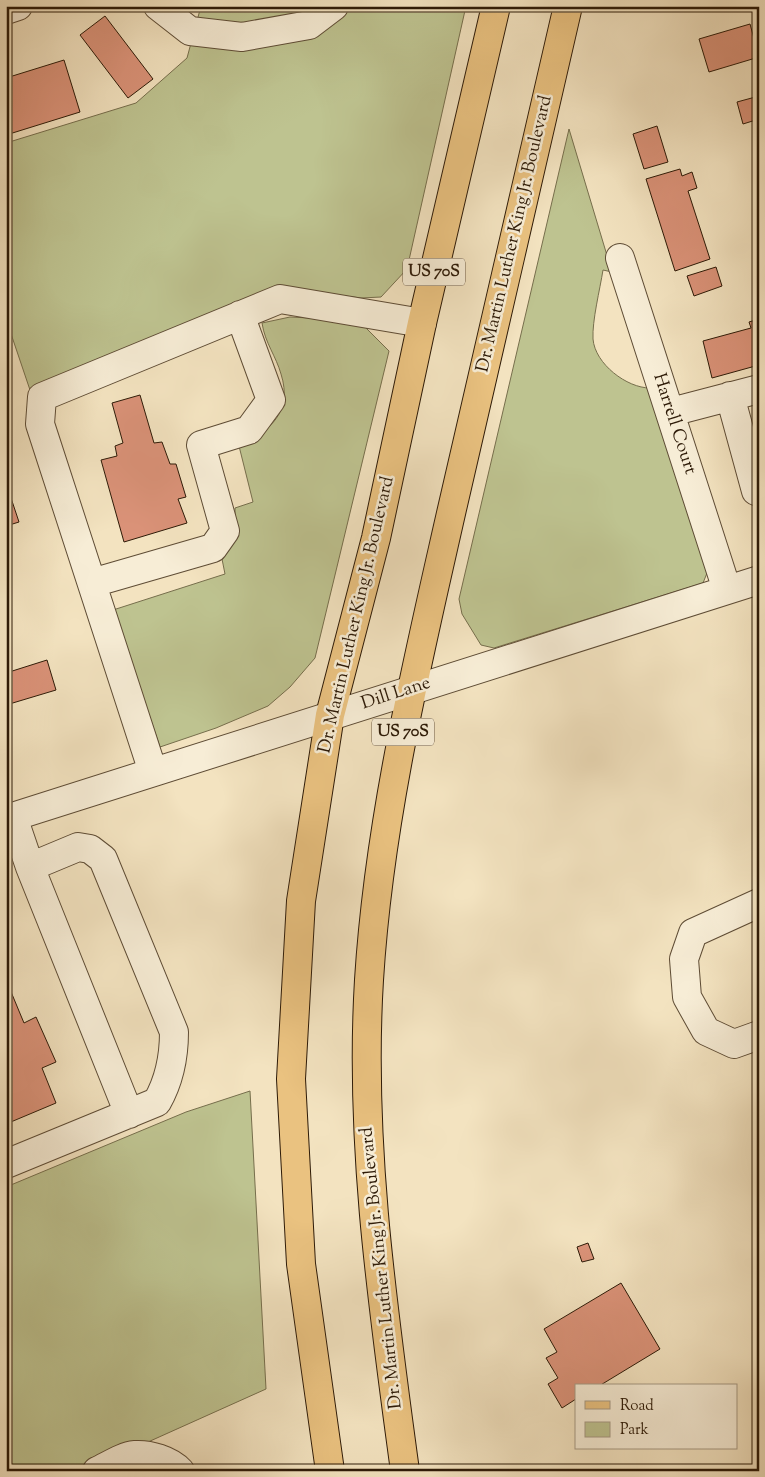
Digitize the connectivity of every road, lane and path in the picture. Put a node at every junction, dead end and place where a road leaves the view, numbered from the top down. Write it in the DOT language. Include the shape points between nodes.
graph roads {
  1 [pos="18,6"];
  2 [pos="158,6"];
  3 [pos="334,6"];
  4 [pos="496,6"];
  5 [pos="568,6"];
  6 [pos="6,10"];
  7 [pos="620,258"];
  8 [pos="240,315"];
  9 [pos="422,323"];
  10 [pos="759,389"];
  11 [pos="730,396"];
  12 [pos="671,412"];
  13 [pos="756,491"];
  14 [pos="759,580"];
  15 [pos="92,583"];
  16 [pos="727,590"];
  17 [pos="411,689"];
  18 [pos="330,715"];
  19 [pos="153,772"];
  20 [pos="9,818"];
  21 [pos="30,867"];
  22 [pos="759,903"];
  23 [pos="759,1035"];
  24 [pos="129,1114"];
  25 [pos="6,1164"];
  26 [pos="97,1471"];
  27 [pos="180,1471"];
  28 [pos="330,1471"];
  29 [pos="405,1471"];
  1 -- 6 [label="street"];
  2 -- 3 [label="street" via="190,31 242,37 309,25"];
  4 -- 9 [label="main road, Dr. Martin Luther King Jr. Boulevard / US 70S"];
  5 -- 17 [label="main road, Dr. Martin Luther King Jr. Boulevard / US 70S"];
  7 -- 12 [label="street, Harrell Court"];
  8 -- 9 [label="street" via="280,299"];
  8 -- 15 [label="street" via="42,397 40,424"];
  8 -- 15 [label="street" via="271,400 249,430 201,445 225,531 213,548"];
  9 -- 18 [label="main road, Dr. Martin Luther King Jr. Boulevard / US 70S" via="376,538"];
  10 -- 11 [label="street"];
  11 -- 12 [label="street"];
  11 -- 13 [label="street"];
  12 -- 16 [label="street, Harrell Court"];
  14 -- 16 [label="street, Dill Lane"];
  15 -- 19 [label="street"];
  16 -- 17 [label="street, Dill Lane"];
  17 -- 18 [label="street, Dill Lane"];
  17 -- 29 [label="main road, Dr. Martin Luther King Jr. Boulevard / US 70S" via="385,826 369,980 366,1114 381,1293"];
  18 -- 19 [label="street, Dill Lane"];
  18 -- 28 [label="main road, Dr. Martin Luther King Jr. Boulevard / US 70S" via="301,901 291,1079 301,1264"];
  19 -- 20 [label="street, Dill Lane"];
  20 -- 21 [label="street"];
  21 -- 24 [label="street"];
  21 -- 24 [label="street" via="78,847 90,848 103,859 174,1032 174,1048 158,1102"];
  22 -- 23 [label="street" via="693,933 684,959 687,997 706,1031 734,1044"];
  24 -- 25 [label="street"];
  26 -- 27 [label="street" via="134,1455 156,1458 175,1465"];
}
